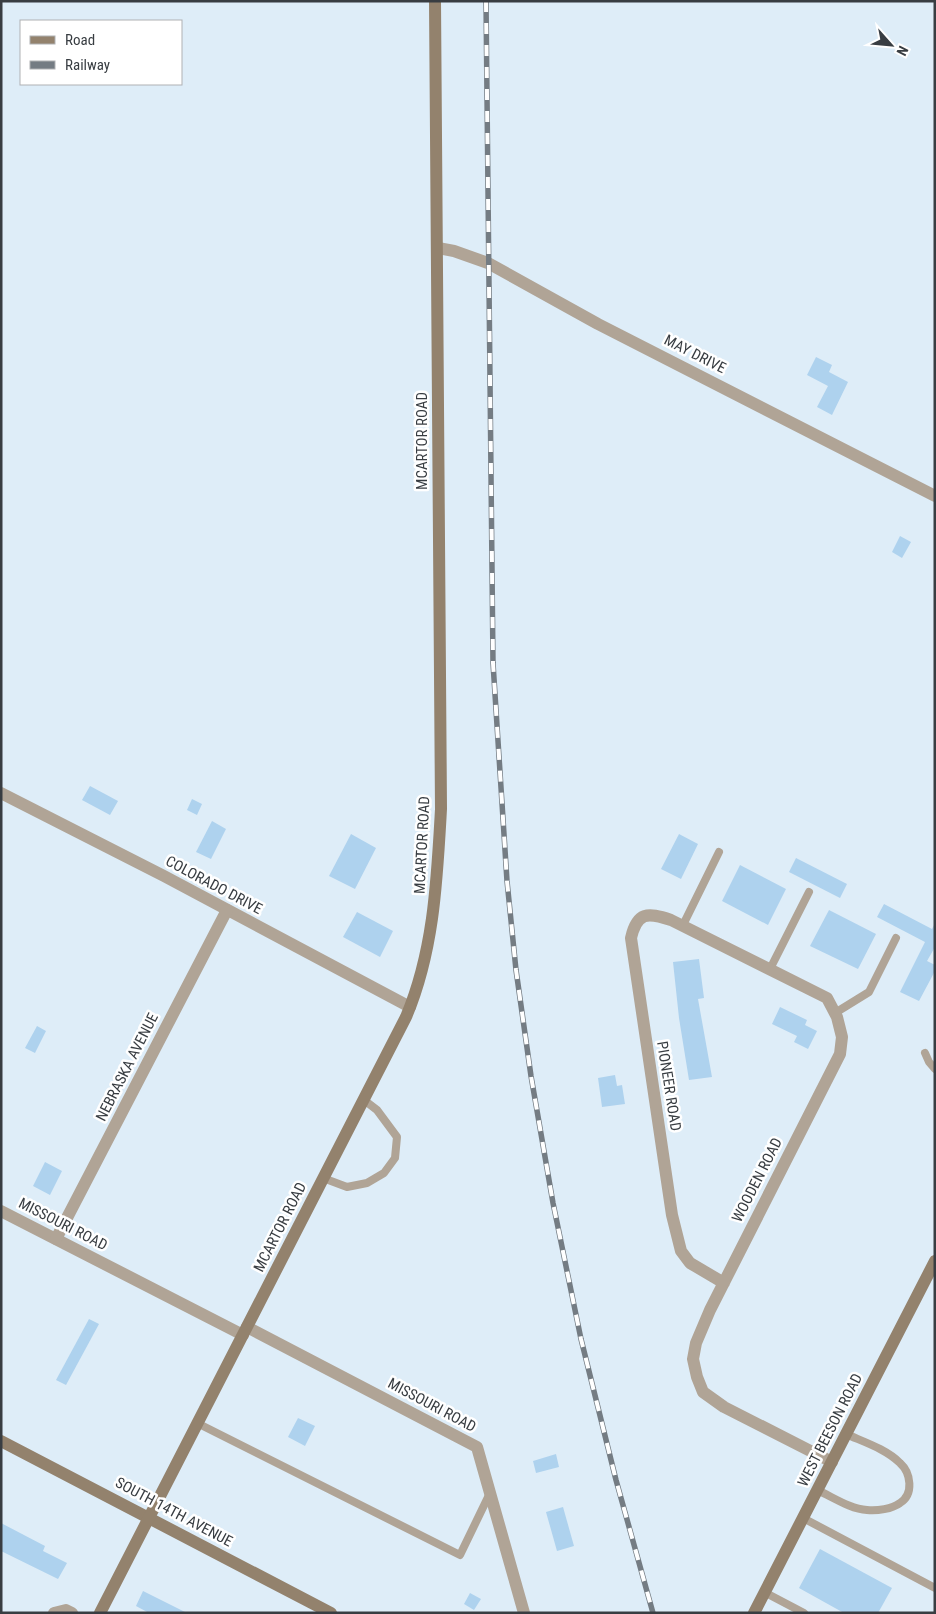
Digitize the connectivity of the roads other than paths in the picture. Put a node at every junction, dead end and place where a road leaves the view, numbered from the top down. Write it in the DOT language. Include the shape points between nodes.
graph roads {
  1 [pos="435,1"];
  2 [pos="438,248"];
  3 [pos="935,496"];
  4 [pos="1,793"];
  5 [pos="719,852"];
  6 [pos="809,892"];
  7 [pos="227,910"];
  8 [pos="683,925"];
  9 [pos="896,938"];
  10 [pos="770,969"];
  11 [pos="410,1007"];
  12 [pos="835,1013"];
  13 [pos="925,1053"];
  14 [pos="935,1069"];
  15 [pos="364,1100"];
  16 [pos="323,1178"];
  17 [pos="1,1211"];
  18 [pos="56,1239"];
  19 [pos="935,1261"];
  20 [pos="724,1283"];
  21 [pos="245,1331"];
  22 [pos="197,1423"];
  23 [pos="846,1434"];
  24 [pos="1,1441"];
  25 [pos="832,1462"];
  26 [pos="818,1490"];
  27 [pos="490,1492"];
  28 [pos="149,1518"];
  29 [pos="803,1518"];
  30 [pos="935,1588"];
  31 [pos="764,1592"];
  32 [pos="54,1613"];
  33 [pos="72,1613"];
  34 [pos="100,1613"];
  35 [pos="331,1613"];
  36 [pos="524,1613"];
  37 [pos="754,1613"];
  38 [pos="804,1613"];
  1 -- 2 [label="main road, MCARTOR ROAD"];
  2 -- 3 [label="street, MAY DRIVE" via="488,263 598,324"];
  2 -- 11 [label="main road, MCARTOR ROAD" via="442,809 426,958"];
  4 -- 7 [label="street, COLORADO DRIVE"];
  5 -- 8 [label="lane"];
  6 -- 10 [label="lane"];
  7 -- 11 [label="street, COLORADO DRIVE"];
  7 -- 18 [label="street, NEBRASKA AVENUE"];
  8 -- 10 [label="street, WOODEN ROAD"];
  8 -- 20 [label="street, PIONEER ROAD" via="656,915 642,916 634,924 631,938 680,1252 690,1263"];
  9 -- 12 [label="lane" via="869,992"];
  10 -- 12 [label="street, WOODEN ROAD" via="827,998"];
  11 -- 15 [label="main road, MCARTOR ROAD"];
  12 -- 20 [label="street, WOODEN ROAD" via="842,1037 840,1054"];
  13 -- 14 [label="lane"];
  15 -- 16 [label="main road, MCARTOR ROAD"];
  15 -- 16 [label="lane" via="377,1110 397,1138 396,1158 384,1173 367,1183 347,1186"];
  16 -- 21 [label="main road, MCARTOR ROAD"];
  17 -- 18 [label="street, MISSOURI ROAD"];
  18 -- 21 [label="street, MISSOURI ROAD"];
  19 -- 23 [label="main road, WEST BEESON ROAD"];
  20 -- 25 [label="street, WOODEN ROAD" via="696,1343 693,1359 703,1392 724,1407"];
  21 -- 22 [label="main road, MCARTOR ROAD"];
  21 -- 27 [label="street, MISSOURI ROAD" via="477,1447"];
  22 -- 27 [label="lane" via="460,1555"];
  22 -- 28 [label="main road, MCARTOR ROAD"];
  23 -- 25 [label="main road, WEST BEESON ROAD"];
  23 -- 26 [label="lane" via="900,1462 910,1479 908,1496 901,1503 887,1508 868,1510 854,1508"];
  24 -- 28 [label="main road, SOUTH 14TH AVENUE"];
  25 -- 26 [label="main road, WEST BEESON ROAD"];
  26 -- 29 [label="main road, WEST BEESON ROAD"];
  27 -- 36 [label="street, MISSOURI ROAD"];
  28 -- 34 [label="main road, MCARTOR ROAD"];
  28 -- 35 [label="main road, SOUTH 14TH AVENUE"];
  29 -- 30 [label="lane"];
  29 -- 31 [label="main road, WEST BEESON ROAD"];
  31 -- 37 [label="main road, WEST BEESON ROAD"];
  31 -- 38 [label="lane"];
  32 -- 33 [label="street" via="66,1610"];
}
